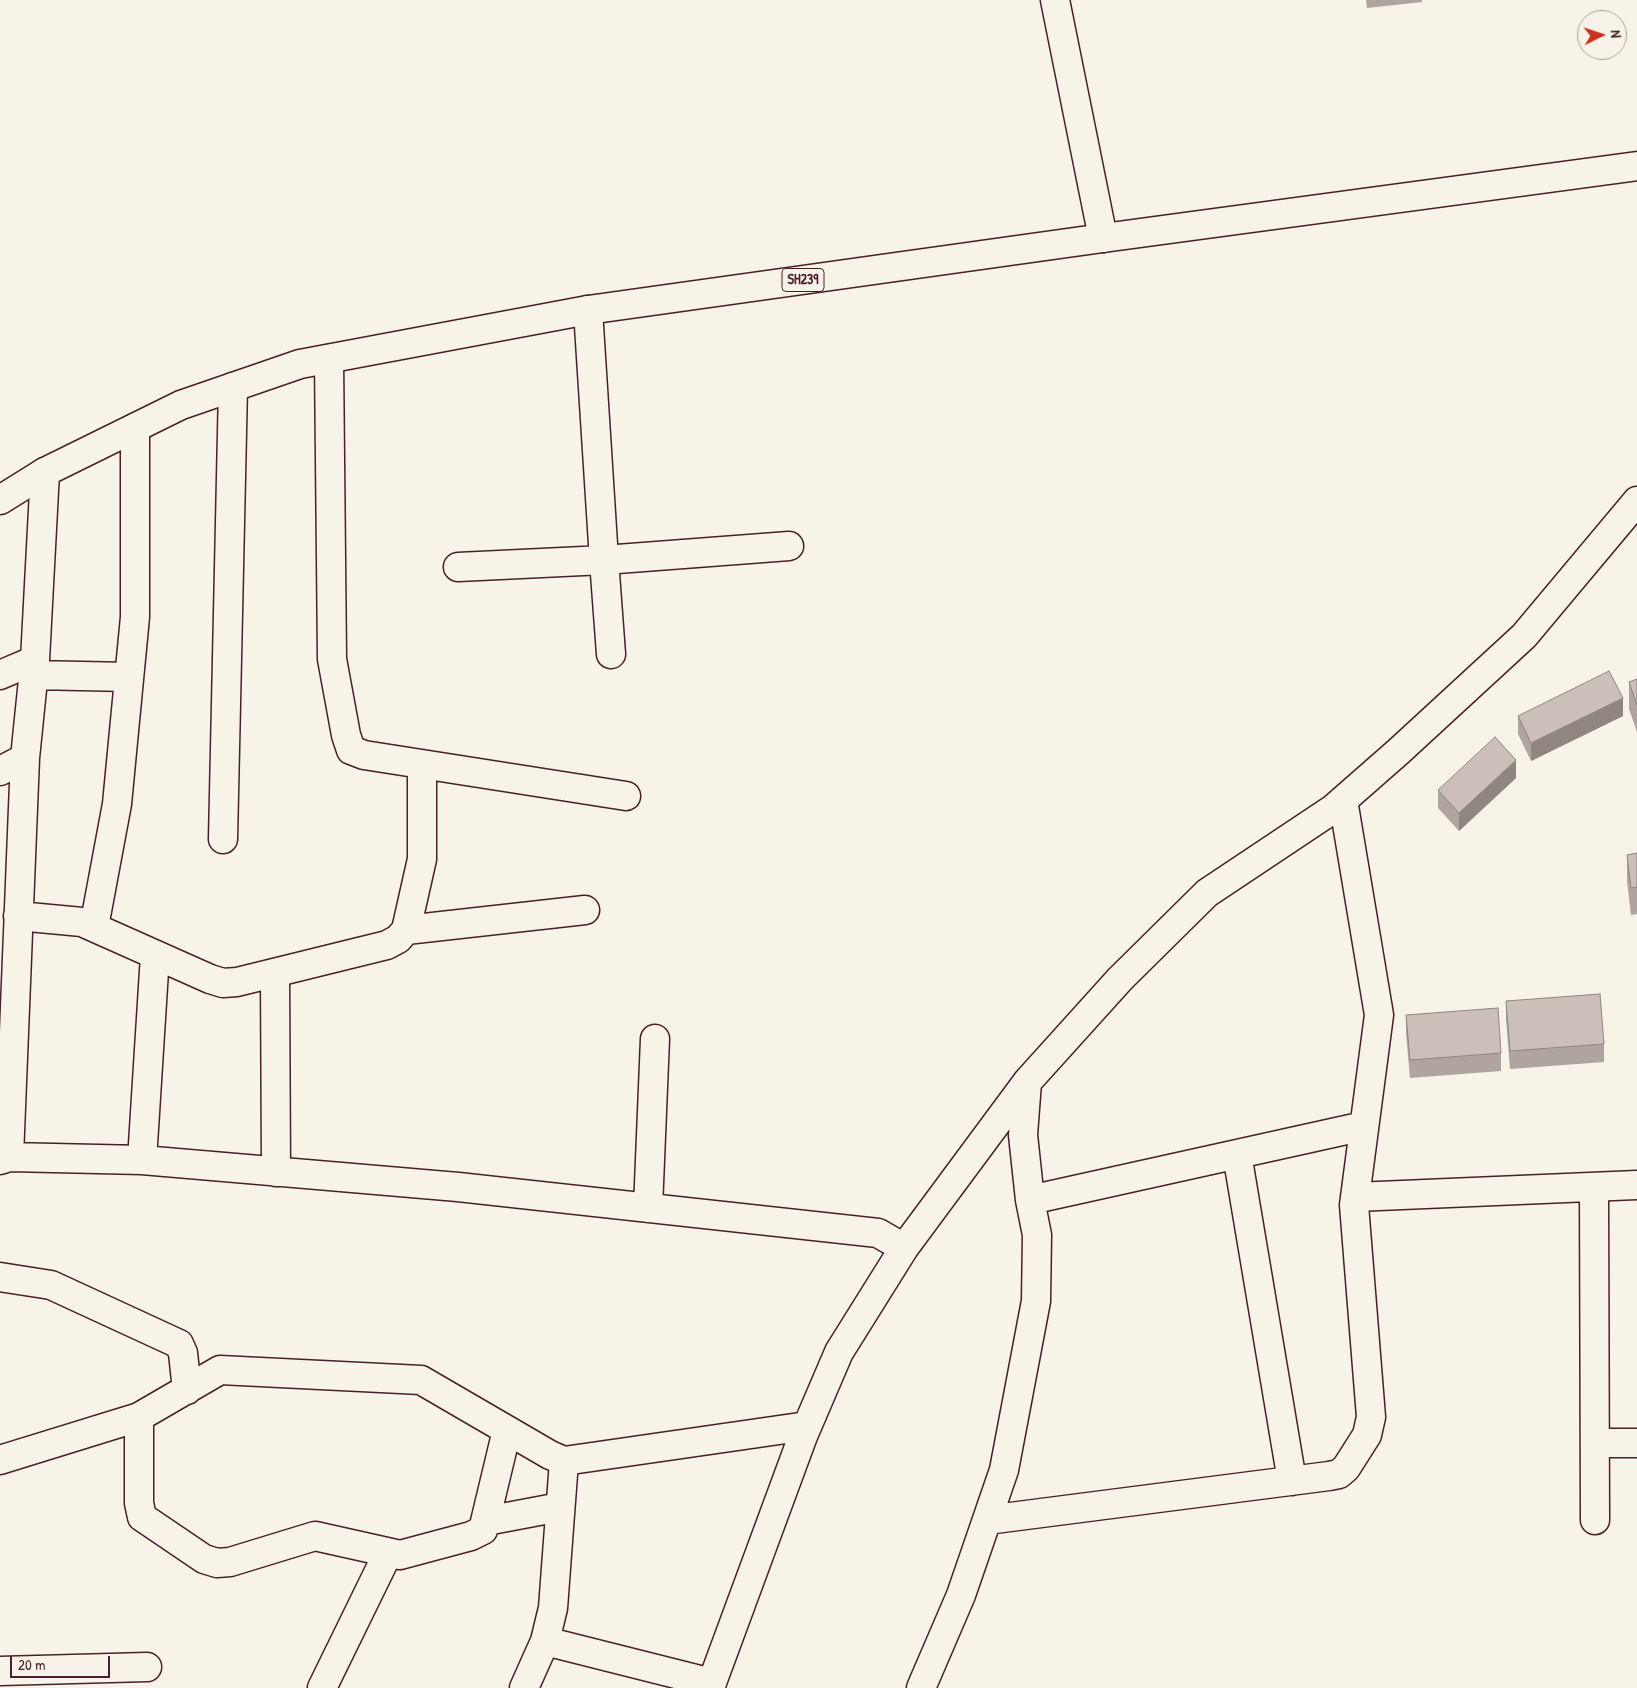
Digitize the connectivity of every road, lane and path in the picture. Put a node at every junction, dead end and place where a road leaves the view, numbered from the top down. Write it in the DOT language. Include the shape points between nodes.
graph roads {
  1 [pos="1055,0"];
  2 [pos="1637,166"];
  3 [pos="1103,238"];
  4 [pos="588,310"];
  5 [pos="329,359"];
  6 [pos="233,387"];
  7 [pos="135,428"];
  8 [pos="45,472"];
  9 [pos="0,500"];
  10 [pos="1637,502"];
  11 [pos="789,546"];
  12 [pos="604,560"];
  13 [pos="458,566"];
  14 [pos="611,654"];
  15 [pos="34,667"];
  16 [pos="0,676"];
  17 [pos="129,677"];
  18 [pos="25,758"];
  19 [pos="422,764"];
  20 [pos="0,771"];
  21 [pos="626,796"];
  22 [pos="1343,800"];
  23 [pos="224,839"];
  24 [pos="10,886"];
  25 [pos="585,910"];
  26 [pos="18,916"];
  27 [pos="94,927"];
  28 [pos="406,930"];
  29 [pos="155,954"];
  30 [pos="275,973"];
  31 [pos="655,1039"];
  32 [pos="1027,1082"];
  33 [pos="1364,1126"];
  34 [pos="1237,1154"];
  35 [pos="5,1159"];
  36 [pos="142,1160"];
  37 [pos="276,1172"];
  38 [pos="1637,1185"];
  39 [pos="1594,1186"];
  40 [pos="1355,1197"];
  41 [pos="1030,1200"];
  42 [pos="648,1208"];
  43 [pos="904,1248"];
  44 [pos="0,1277"];
  45 [pos="187,1390"];
  46 [pos="139,1418"];
  47 [pos="807,1426"];
  48 [pos="507,1430"];
  49 [pos="1595,1443"];
  50 [pos="1637,1443"];
  51 [pos="0,1460"];
  52 [pos="564,1462"];
  53 [pos="1292,1481"];
  54 [pos="560,1507"];
  55 [pos="987,1520"];
  56 [pos="1595,1520"];
  57 [pos="486,1521"];
  58 [pos="388,1553"];
  59 [pos="545,1641"];
  60 [pos="147,1667"];
  61 [pos="0,1671"];
  62 [pos="711,1686"];
  63 [pos="322,1688"];
  64 [pos="524,1688"];
  65 [pos="921,1688"];
  1 -- 3 [label="street"];
  2 -- 3 [label="street, SH239"];
  3 -- 4 [label="street, SH239"];
  4 -- 5 [label="street, SH239"];
  4 -- 12 [label="street"];
  5 -- 6 [label="street, SH239" via="300,364"];
  5 -- 19 [label="street" via="332,659 346,735 351,750 364,755"];
  6 -- 7 [label="street, SH239" via="182,405"];
  6 -- 23 [label="street"];
  7 -- 8 [label="street, SH239"];
  7 -- 17 [label="street" via="136,605"];
  8 -- 9 [label="street, SH239"];
  8 -- 15 [label="street"];
  10 -- 22 [label="street" via="1524,636"];
  11 -- 12 [label="street"];
  12 -- 13 [label="street"];
  12 -- 14 [label="street"];
  15 -- 16 [label="street"];
  15 -- 17 [label="street"];
  15 -- 18 [label="street"];
  17 -- 27 [label="street" via="116,804"];
  18 -- 20 [label="street"];
  18 -- 24 [label="street"];
  19 -- 21 [label="street"];
  19 -- 28 [label="street" via="422,859"];
  22 -- 32 [label="street" via="1207,893 1120,979"];
  22 -- 33 [label="street" via="1379,1015"];
  24 -- 26 [label="street"];
  25 -- 28 [label="street"];
  26 -- 27 [label="street" via="82,922"];
  26 -- 35 [label="street"];
  27 -- 29 [label="street"];
  28 -- 30 [label="street" via="387,945"];
  29 -- 30 [label="street" via="223,983"];
  29 -- 36 [label="street"];
  30 -- 37 [label="street"];
  31 -- 42 [label="street"];
  32 -- 41 [label="street" via="1023,1135"];
  32 -- 43 [label="street"];
  33 -- 34 [label="street"];
  33 -- 40 [label="street"];
  34 -- 41 [label="street"];
  34 -- 53 [label="street"];
  35 -- 36 [label="street"];
  36 -- 37 [label="street"];
  37 -- 42 [label="street" via="458,1187"];
  38 -- 39 [label="street"];
  39 -- 40 [label="street"];
  39 -- 49 [label="street"];
  40 -- 53 [label="street" via="1370,1427 1346,1468 1339,1474"];
  41 -- 55 [label="street" via="1037,1235 1036,1301 1004,1470"];
  42 -- 43 [label="street" via="878,1234"];
  43 -- 47 [label="street" via="839,1352"];
  44 -- 45 [label="street" via="51,1285 179,1344"];
  45 -- 46 [label="street"];
  45 -- 48 [label="street" via="220,1370 421,1380"];
  46 -- 51 [label="street"];
  46 -- 58 [label="street" via="139,1503 142,1517 204,1559 230,1562 315,1536"];
  47 -- 52 [label="street"];
  47 -- 62 [label="street"];
  48 -- 52 [label="street"];
  48 -- 57 [label="street"];
  49 -- 50 [label="street"];
  49 -- 56 [label="street"];
  52 -- 54 [label="street"];
  53 -- 55 [label="street"];
  54 -- 57 [label="street"];
  54 -- 59 [label="street" via="553,1608"];
  55 -- 65 [label="street" via="961,1595"];
  57 -- 58 [label="street" via="483,1530 471,1536 400,1555"];
  58 -- 63 [label="street"];
  59 -- 62 [label="street"];
  59 -- 64 [label="street"];
  60 -- 61 [label="street"];
}
